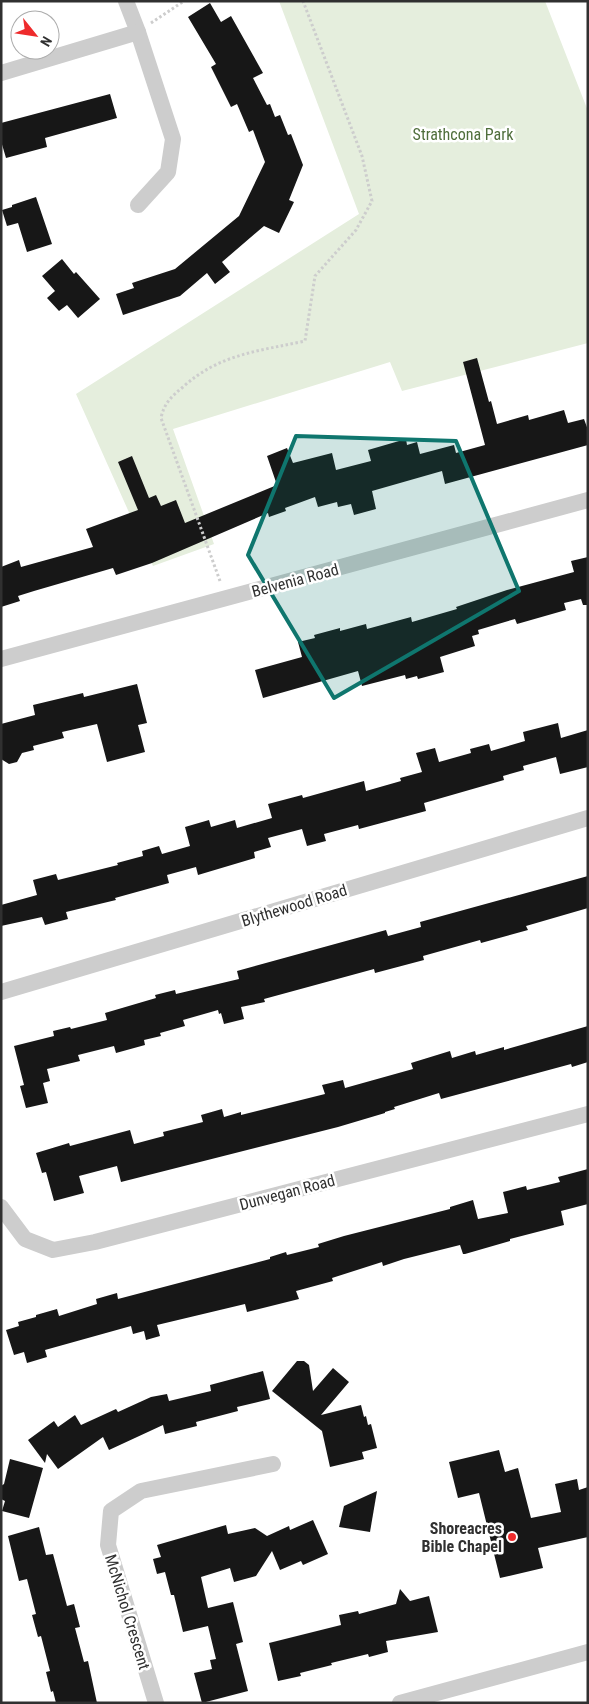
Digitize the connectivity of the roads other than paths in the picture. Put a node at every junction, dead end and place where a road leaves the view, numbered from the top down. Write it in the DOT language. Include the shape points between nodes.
graph roads {
  1 [pos="126,1"];
  2 [pos="138,32"];
  3 [pos="1,73"];
  4 [pos="138,206"];
  5 [pos="588,500"];
  6 [pos="1,659"];
  7 [pos="588,818"];
  8 [pos="1,992"];
  9 [pos="588,1114"];
  10 [pos="1,1207"];
  11 [pos="273,1464"];
  12 [pos="588,1652"];
  13 [pos="156,1703"];
  14 [pos="400,1703"];
  1 -- 2 [label="street"];
  2 -- 3 [label="street"];
  2 -- 4 [label="street" via="173,139 168,172"];
  5 -- 6 [label="street, Belvenia Road"];
  7 -- 8 [label="street, Blythewood Road"];
  9 -- 10 [label="street, Dunvegan Road" via="95,1242 53,1250 25,1239"];
  11 -- 13 [label="street, McNichol Crescent" via="141,1491 111,1511 108,1545"];
  12 -- 14 [label="street"];
}
